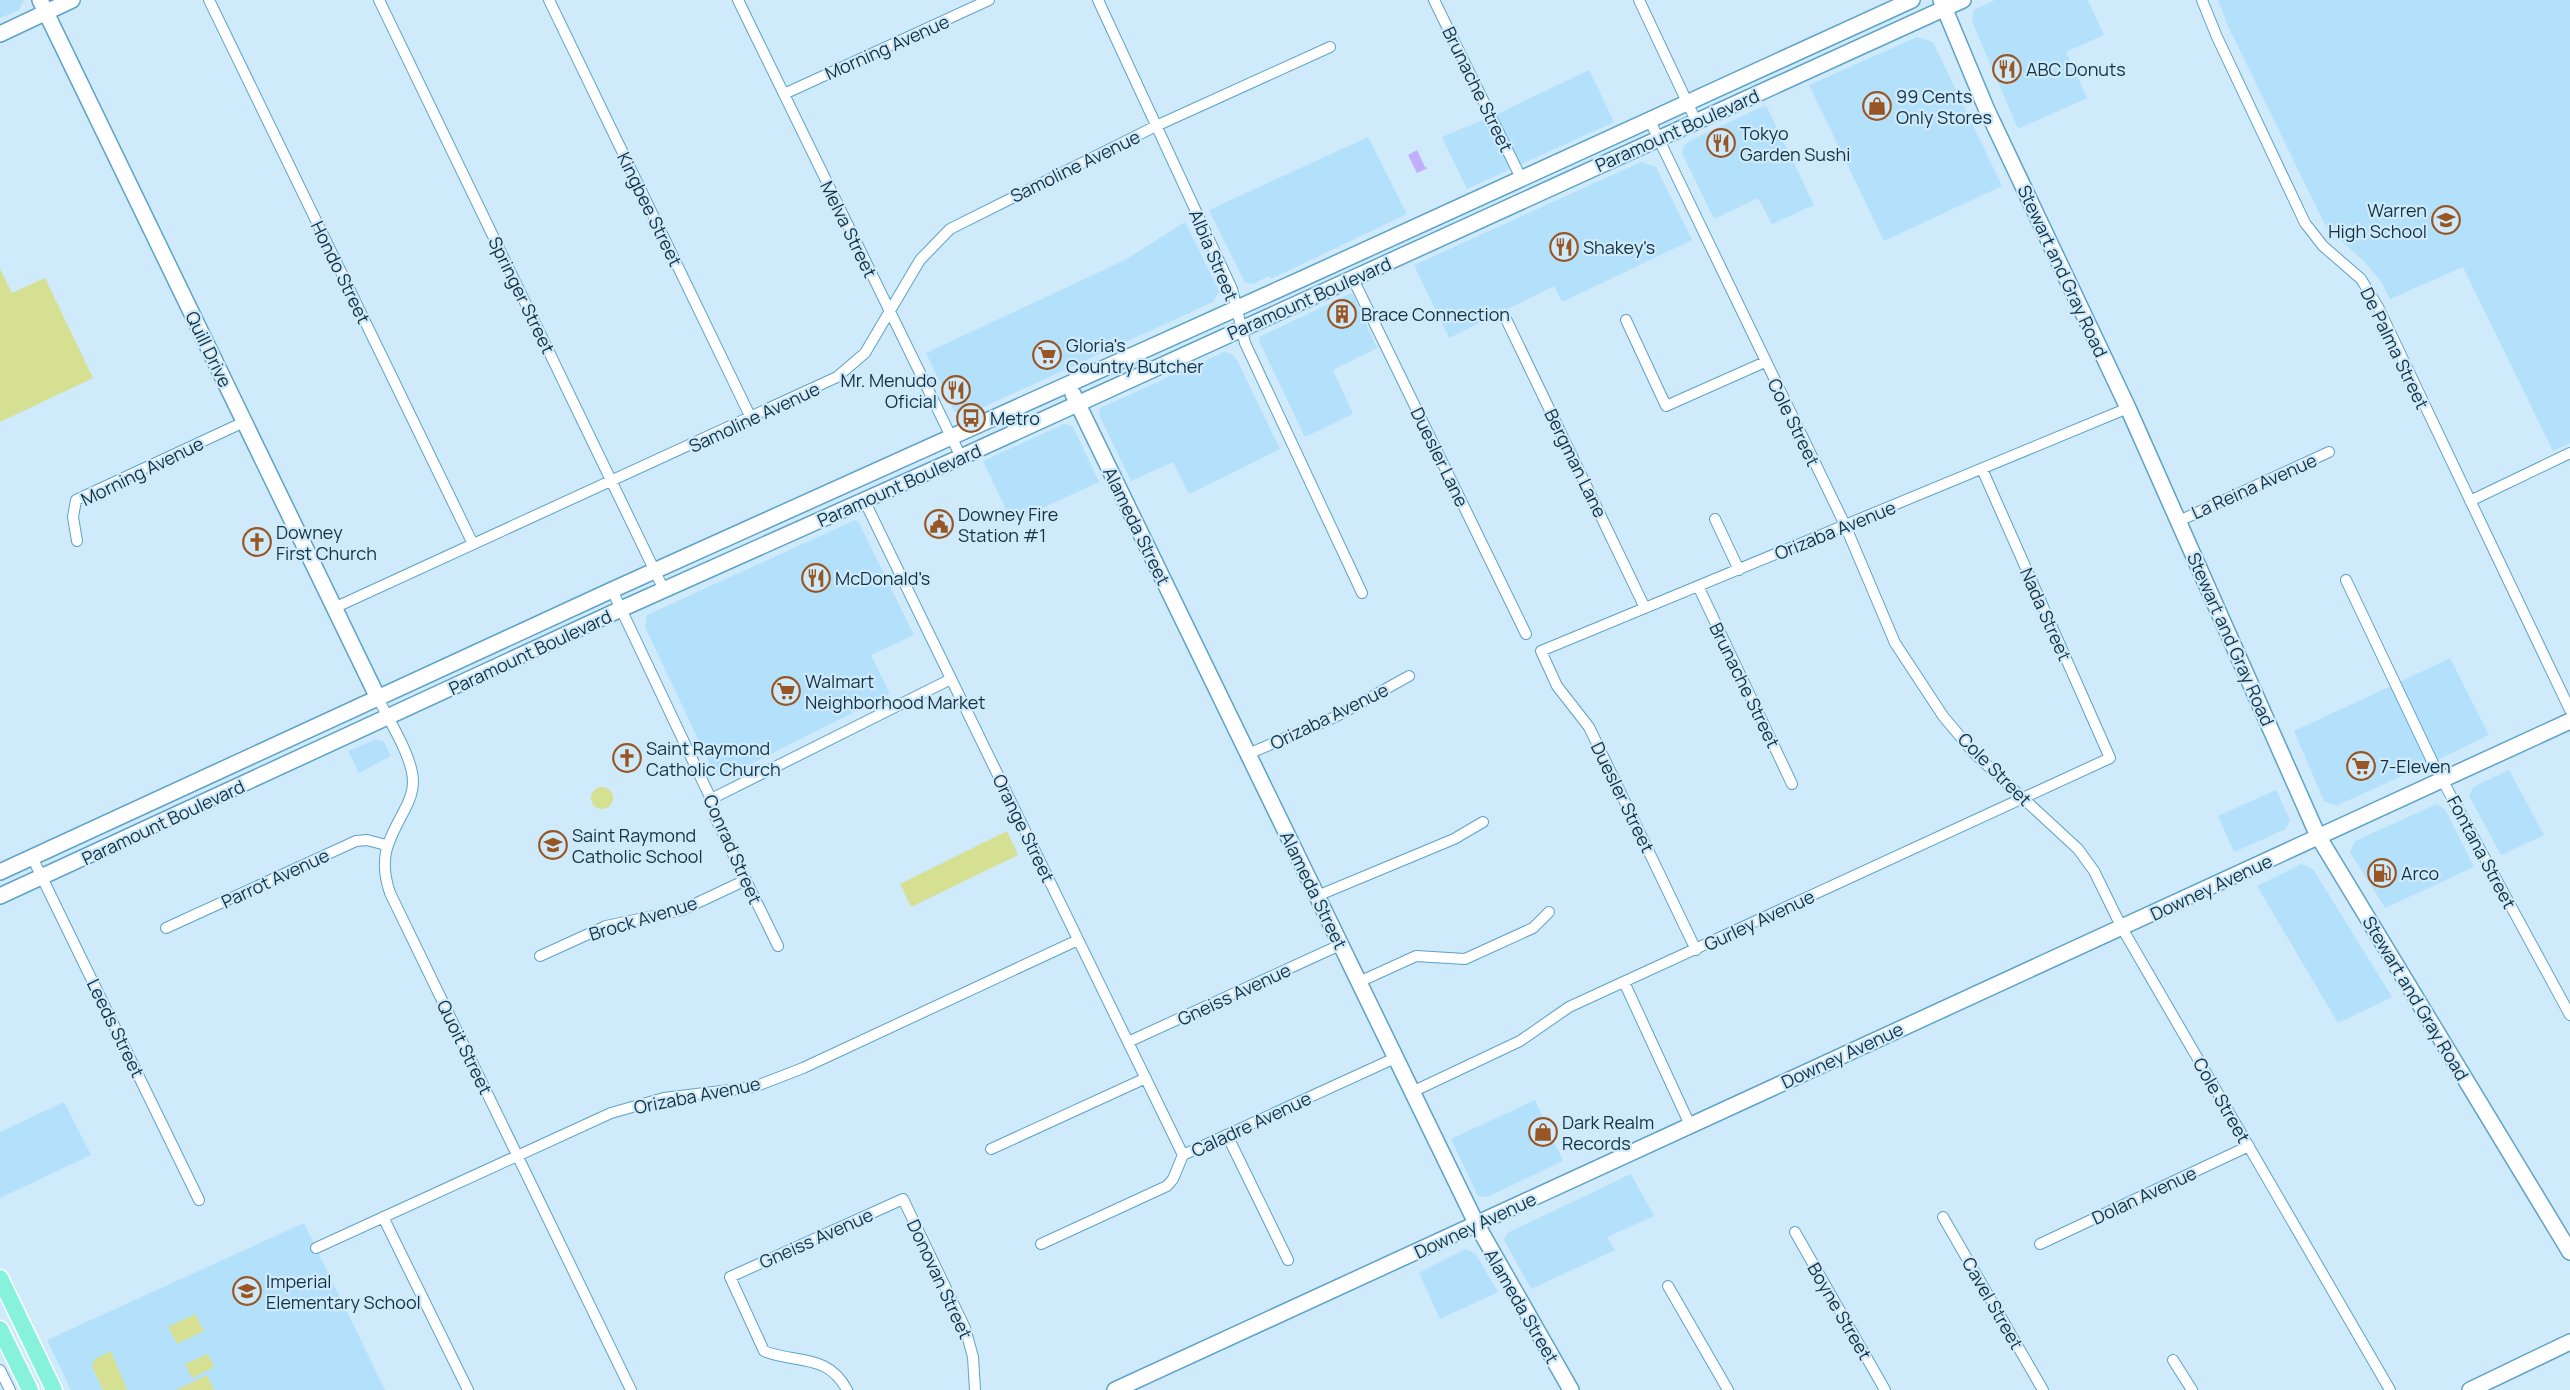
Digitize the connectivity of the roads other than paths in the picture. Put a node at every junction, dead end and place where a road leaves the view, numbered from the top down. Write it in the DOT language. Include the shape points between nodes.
graph roads {
  1 [pos="72,0"];
  2 [pos="208,0"];
  3 [pos="379,0"];
  4 [pos="549,0"];
  5 [pos="738,0"];
  6 [pos="989,0"];
  7 [pos="1098,0"];
  8 [pos="1434,0"];
  9 [pos="1639,0"];
  10 [pos="1912,0"];
  11 [pos="1963,0"];
  12 [pos="2202,0"];
  13 [pos="1943,4"];
  14 [pos="42,6"];
  15 [pos="0,34"];
  16 [pos="1330,47"];
  17 [pos="784,94"];
  18 [pos="1687,102"];
  19 [pos="1649,119"];
  20 [pos="1696,121"];
  21 [pos="1156,126"];
  22 [pos="1658,139"];
  23 [pos="1521,178"];
  24 [pos="1353,279"];
  25 [pos="1237,307"];
  26 [pos="889,311"];
  27 [pos="1506,319"];
  28 [pos="1626,320"];
  29 [pos="1242,329"];
  30 [pos="1765,362"];
  31 [pos="1068,384"];
  32 [pos="1078,403"];
  33 [pos="2128,408"];
  34 [pos="751,418"];
  35 [pos="244,422"];
  36 [pos="951,438"];
  37 [pos="2329,452"];
  38 [pos="2570,453"];
  39 [pos="961,457"];
  40 [pos="886,466"];
  41 [pos="1982,469"];
  42 [pos="612,482"];
  43 [pos="864,500"];
  44 [pos="2470,501"];
  45 [pos="1715,519"];
  46 [pos="2179,521"];
  47 [pos="1845,525"];
  48 [pos="78,541"];
  49 [pos="473,544"];
  50 [pos="655,570"];
  51 [pos="1739,570"];
  52 [pos="2346,580"];
  53 [pos="1698,586"];
  54 [pos="612,590"];
  55 [pos="664,590"];
  56 [pos="1362,592"];
  57 [pos="334,608"];
  58 [pos="1645,608"];
  59 [pos="621,609"];
  60 [pos="1526,634"];
  61 [pos="1541,651"];
  62 [pos="1409,676"];
  63 [pos="951,679"];
  64 [pos="378,698"];
  65 [pos="2570,710"];
  66 [pos="387,718"];
  67 [pos="2570,721"];
  68 [pos="1248,754"];
  69 [pos="2110,758"];
  70 [pos="2443,779"];
  71 [pos="1792,784"];
  72 [pos="2022,798"];
  73 [pos="711,799"];
  74 [pos="1483,822"];
  75 [pos="2318,836"];
  76 [pos="386,845"];
  77 [pos="32,856"];
  78 [pos="0,872"];
  79 [pos="43,878"];
  80 [pos="746,880"];
  81 [pos="0,896"];
  82 [pos="1317,896"];
  83 [pos="1549,912"];
  84 [pos="166,928"];
  85 [pos="2122,928"];
  86 [pos="1078,940"];
  87 [pos="1340,945"];
  88 [pos="778,946"];
  89 [pos="1696,950"];
  90 [pos="540,956"];
  91 [pos="1359,982"];
  92 [pos="1624,982"];
  93 [pos="2570,1015"];
  94 [pos="1128,1042"];
  95 [pos="1395,1058"];
  96 [pos="1146,1078"];
  97 [pos="1412,1092"];
  98 [pos="1690,1125"];
  99 [pos="1227,1135"];
  100 [pos="2249,1146"];
  101 [pos="991,1149"];
  102 [pos="518,1155"];
  103 [pos="1183,1155"];
  104 [pos="902,1199"];
  105 [pos="199,1200"];
  106 [pos="383,1217"];
  107 [pos="1943,1217"];
  108 [pos="1477,1225"];
  109 [pos="1795,1232"];
  110 [pos="1041,1244"];
  111 [pos="2040,1244"];
  112 [pos="316,1248"];
  113 [pos="2570,1252"];
  114 [pos="1288,1260"];
  115 [pos="0,1278"];
  116 [pos="1668,1286"];
  117 [pos="0,1329"];
  118 [pos="2570,1342"];
  119 [pos="2173,1360"];
  120 [pos="0,1370"];
  121 [pos="10,1390"];
  122 [pos="30,1390"];
  123 [pos="54,1390"];
  124 [pos="468,1390"];
  125 [pos="631,1390"];
  126 [pos="847,1390"];
  127 [pos="975,1390"];
  128 [pos="1115,1390"];
  129 [pos="1571,1390"];
  130 [pos="1728,1390"];
  131 [pos="1885,1390"];
  132 [pos="2043,1390"];
  133 [pos="2192,1390"];
  134 [pos="2390,1390"];
  135 [pos="2470,1390"];
  1 -- 14 [label="main road"];
  2 -- 49 [label="street, Hondo Street"];
  3 -- 42 [label="street, Springer Street"];
  4 -- 34 [label="street, Kingbee Street"];
  5 -- 17 [label="street, Melva Street"];
  6 -- 17 [label="street, Morning Avenue"];
  7 -- 21 [label="street, Albia Street"];
  8 -- 23 [label="street, Brunache Street"];
  9 -- 18 [label="street"];
  10 -- 18 [label="main road, Paramount Boulevard"];
  11 -- 13 [label="main road, Paramount Boulevard"];
  12 -- 44 [label="street, De Palma Street" via="2305,223 2323,246 2361,279 2372,297"];
  13 -- 20 [label="main road, Paramount Boulevard"];
  13 -- 33 [label="main road, Stewart and Gray Road" via="1986,108"];
  14 -- 15 [label="main road"];
  14 -- 35 [label="main road, Quill Drive"];
  16 -- 21 [label="street, Samoline Avenue"];
  17 -- 26 [label="street, Melva Street"];
  18 -- 19 [label="main road, Paramount Boulevard"];
  18 -- 20 [label="street"];
  19 -- 22 [label="street, Cole Street"];
  19 -- 23 [label="main road, Paramount Boulevard"];
  20 -- 22 [label="main road, Paramount Boulevard"];
  21 -- 25 [label="street, Albia Street" via="1232,289"];
  21 -- 26 [label="street, Samoline Avenue" via="950,228 920,260"];
  22 -- 24 [label="main road, Paramount Boulevard"];
  22 -- 30 [label="street, Cole Street"];
  23 -- 25 [label="main road, Paramount Boulevard"];
  24 -- 29 [label="main road, Paramount Boulevard"];
  24 -- 60 [label="street, Duesler Lane"];
  25 -- 29 [label="street, Albia Street"];
  25 -- 31 [label="main road, Paramount Boulevard"];
  26 -- 34 [label="street, Samoline Avenue" via="865,353 847,370 826,384"];
  26 -- 36 [label="street, Melva Street"];
  27 -- 58 [label="street, Bergman Lane"];
  28 -- 30 [label="street" via="1666,406"];
  29 -- 32 [label="main road, Paramount Boulevard"];
  29 -- 56 [label="street, Albia Street" via="1245,343"];
  30 -- 47 [label="street, Cole Street"];
  31 -- 32 [label="main road, Alameda Street"];
  31 -- 36 [label="main road, Paramount Boulevard"];
  32 -- 39 [label="main road, Paramount Boulevard"];
  32 -- 68 [label="main road, Alameda Street"];
  33 -- 41 [label="street, Orizaba Avenue"];
  33 -- 46 [label="main road, Stewart and Gray Road"];
  34 -- 42 [label="street, Samoline Avenue"];
  35 -- 48 [label="street, Morning Avenue" via="76,500 73,517"];
  35 -- 57 [label="main road, Quill Drive"];
  36 -- 39 [label="street, Melva Street"];
  36 -- 40 [label="main road, Paramount Boulevard"];
  37 -- 46 [label="street, La Reina Avenue"];
  38 -- 44 [label="street"];
  39 -- 43 [label="main road, Paramount Boulevard"];
  40 -- 43 [label="main road" via="865,490"];
  40 -- 50 [label="main road, Paramount Boulevard"];
  41 -- 47 [label="street, Orizaba Avenue"];
  41 -- 69 [label="street, Nada Street"];
  42 -- 49 [label="street, Samoline Avenue"];
  42 -- 50 [label="street, Springer Street"];
  43 -- 55 [label="main road, Paramount Boulevard"];
  43 -- 63 [label="street, Orange Street"];
  44 -- 65 [label="street, De Palma Street"];
  45 -- 51 [label="street"];
  46 -- 75 [label="main road, Stewart and Gray Road"];
  47 -- 51 [label="street, Orizaba Avenue"];
  47 -- 72 [label="street, Cole Street" via="1896,643 1916,677 1974,753"];
  49 -- 57 [label="street, Samoline Avenue"];
  50 -- 54 [label="main road, Paramount Boulevard"];
  50 -- 55 [label="street, Springer Street"];
  51 -- 53 [label="street, Orizaba Avenue"];
  52 -- 70 [label="street, Fontana Street"];
  53 -- 58 [label="street, Orizaba Avenue"];
  53 -- 71 [label="street, Brunache Street"];
  54 -- 59 [label="street, Conrad Street"];
  54 -- 64 [label="main road, Paramount Boulevard"];
  55 -- 59 [label="main road, Paramount Boulevard"];
  57 -- 64 [label="main road, Quill Drive"];
  58 -- 61 [label="street, Orizaba Avenue"];
  59 -- 66 [label="main road, Paramount Boulevard"];
  59 -- 73 [label="street, Conrad Street"];
  61 -- 89 [label="street, Duesler Street" via="1557,686 1589,727"];
  62 -- 68 [label="street, Orizaba Avenue" via="1335,717"];
  63 -- 73 [label="street"];
  63 -- 86 [label="street, Orange Street"];
  64 -- 66 [label="street, Quoit Street"];
  64 -- 77 [label="main road, Paramount Boulevard"];
  66 -- 76 [label="street, Quoit Street" via="409,762 413,782 410,798"];
  66 -- 79 [label="main road, Paramount Boulevard"];
  67 -- 70 [label="main road, Downey Avenue"];
  68 -- 82 [label="main road, Alameda Street"];
  69 -- 72 [label="street, Gurley Avenue"];
  70 -- 75 [label="main road, Downey Avenue"];
  70 -- 93 [label="street, Fontana Street"];
  72 -- 85 [label="street, Cole Street" via="2078,849 2094,871"];
  72 -- 89 [label="street, Gurley Avenue"];
  73 -- 80 [label="street, Conrad Street" via="716,819"];
  74 -- 82 [label="street" via="1454,839"];
  75 -- 85 [label="main road, Downey Avenue"];
  75 -- 113 [label="main road, Stewart and Gray Road"];
  76 -- 84 [label="street, Parrot Avenue" via="370,840 356,841"];
  76 -- 102 [label="street, Quoit Street" via="384,868 390,893"];
  77 -- 78 [label="main road, Paramount Boulevard"];
  77 -- 79 [label="street, Leeds Street"];
  79 -- 81 [label="main road, Paramount Boulevard"];
  79 -- 105 [label="street, Leeds Street"];
  80 -- 88 [label="street, Conrad Street"];
  80 -- 90 [label="street, Brock Avenue" via="682,910 606,926"];
  82 -- 87 [label="main road, Alameda Street"];
  83 -- 91 [label="street" via="1534,928 1465,959 1416,956"];
  85 -- 98 [label="main road, Downey Avenue"];
  85 -- 100 [label="street, Cole Street"];
  86 -- 94 [label="street, Orange Street"];
  86 -- 102 [label="street, Orizaba Avenue" via="876,1035 756,1086 668,1097 629,1107"];
  87 -- 91 [label="main road, Alameda Street"];
  87 -- 94 [label="street, Gneiss Avenue"];
  89 -- 92 [label="street, Gurley Avenue"];
  91 -- 95 [label="main road, Alameda Street"];
  92 -- 97 [label="street, Gurley Avenue" via="1558,1014 1520,1041"];
  92 -- 98 [label="street"];
  94 -- 96 [label="street, Orange Street"];
  95 -- 97 [label="main road, Alameda Street"];
  95 -- 99 [label="street, Caladre Avenue"];
  96 -- 101 [label="street"];
  96 -- 103 [label="street, Orange Street"];
  97 -- 108 [label="main road, Alameda Street"];
  98 -- 108 [label="main road, Downey Avenue"];
  99 -- 103 [label="street, Caladre Avenue"];
  99 -- 114 [label="street"];
  100 -- 111 [label="street, Dolan Avenue"];
  100 -- 134 [label="street, Cole Street"];
  102 -- 106 [label="street, Orizaba Avenue"];
  102 -- 125 [label="street, Quoit Street"];
  103 -- 110 [label="street, Caladre Avenue" via="1167,1186"];
  104 -- 126 [label="street, Gneiss Avenue" via="730,1277 764,1351 823,1364 835,1373"];
  104 -- 127 [label="street, Donovan Street" via="965,1328 973,1357"];
  106 -- 112 [label="street, Orizaba Avenue"];
  106 -- 124 [label="street"];
  107 -- 132 [label="street, Cavel Street"];
  108 -- 128 [label="main road, Downey Avenue"];
  108 -- 129 [label="main road, Alameda Street"];
  109 -- 131 [label="street, Boyne Street"];
  115 -- 123 [label="main road"];
  116 -- 130 [label="street"];
  117 -- 122 [label="main road"];
  118 -- 135 [label="main road"];
  119 -- 133 [label="street"];
  120 -- 121 [label="street"];
}
